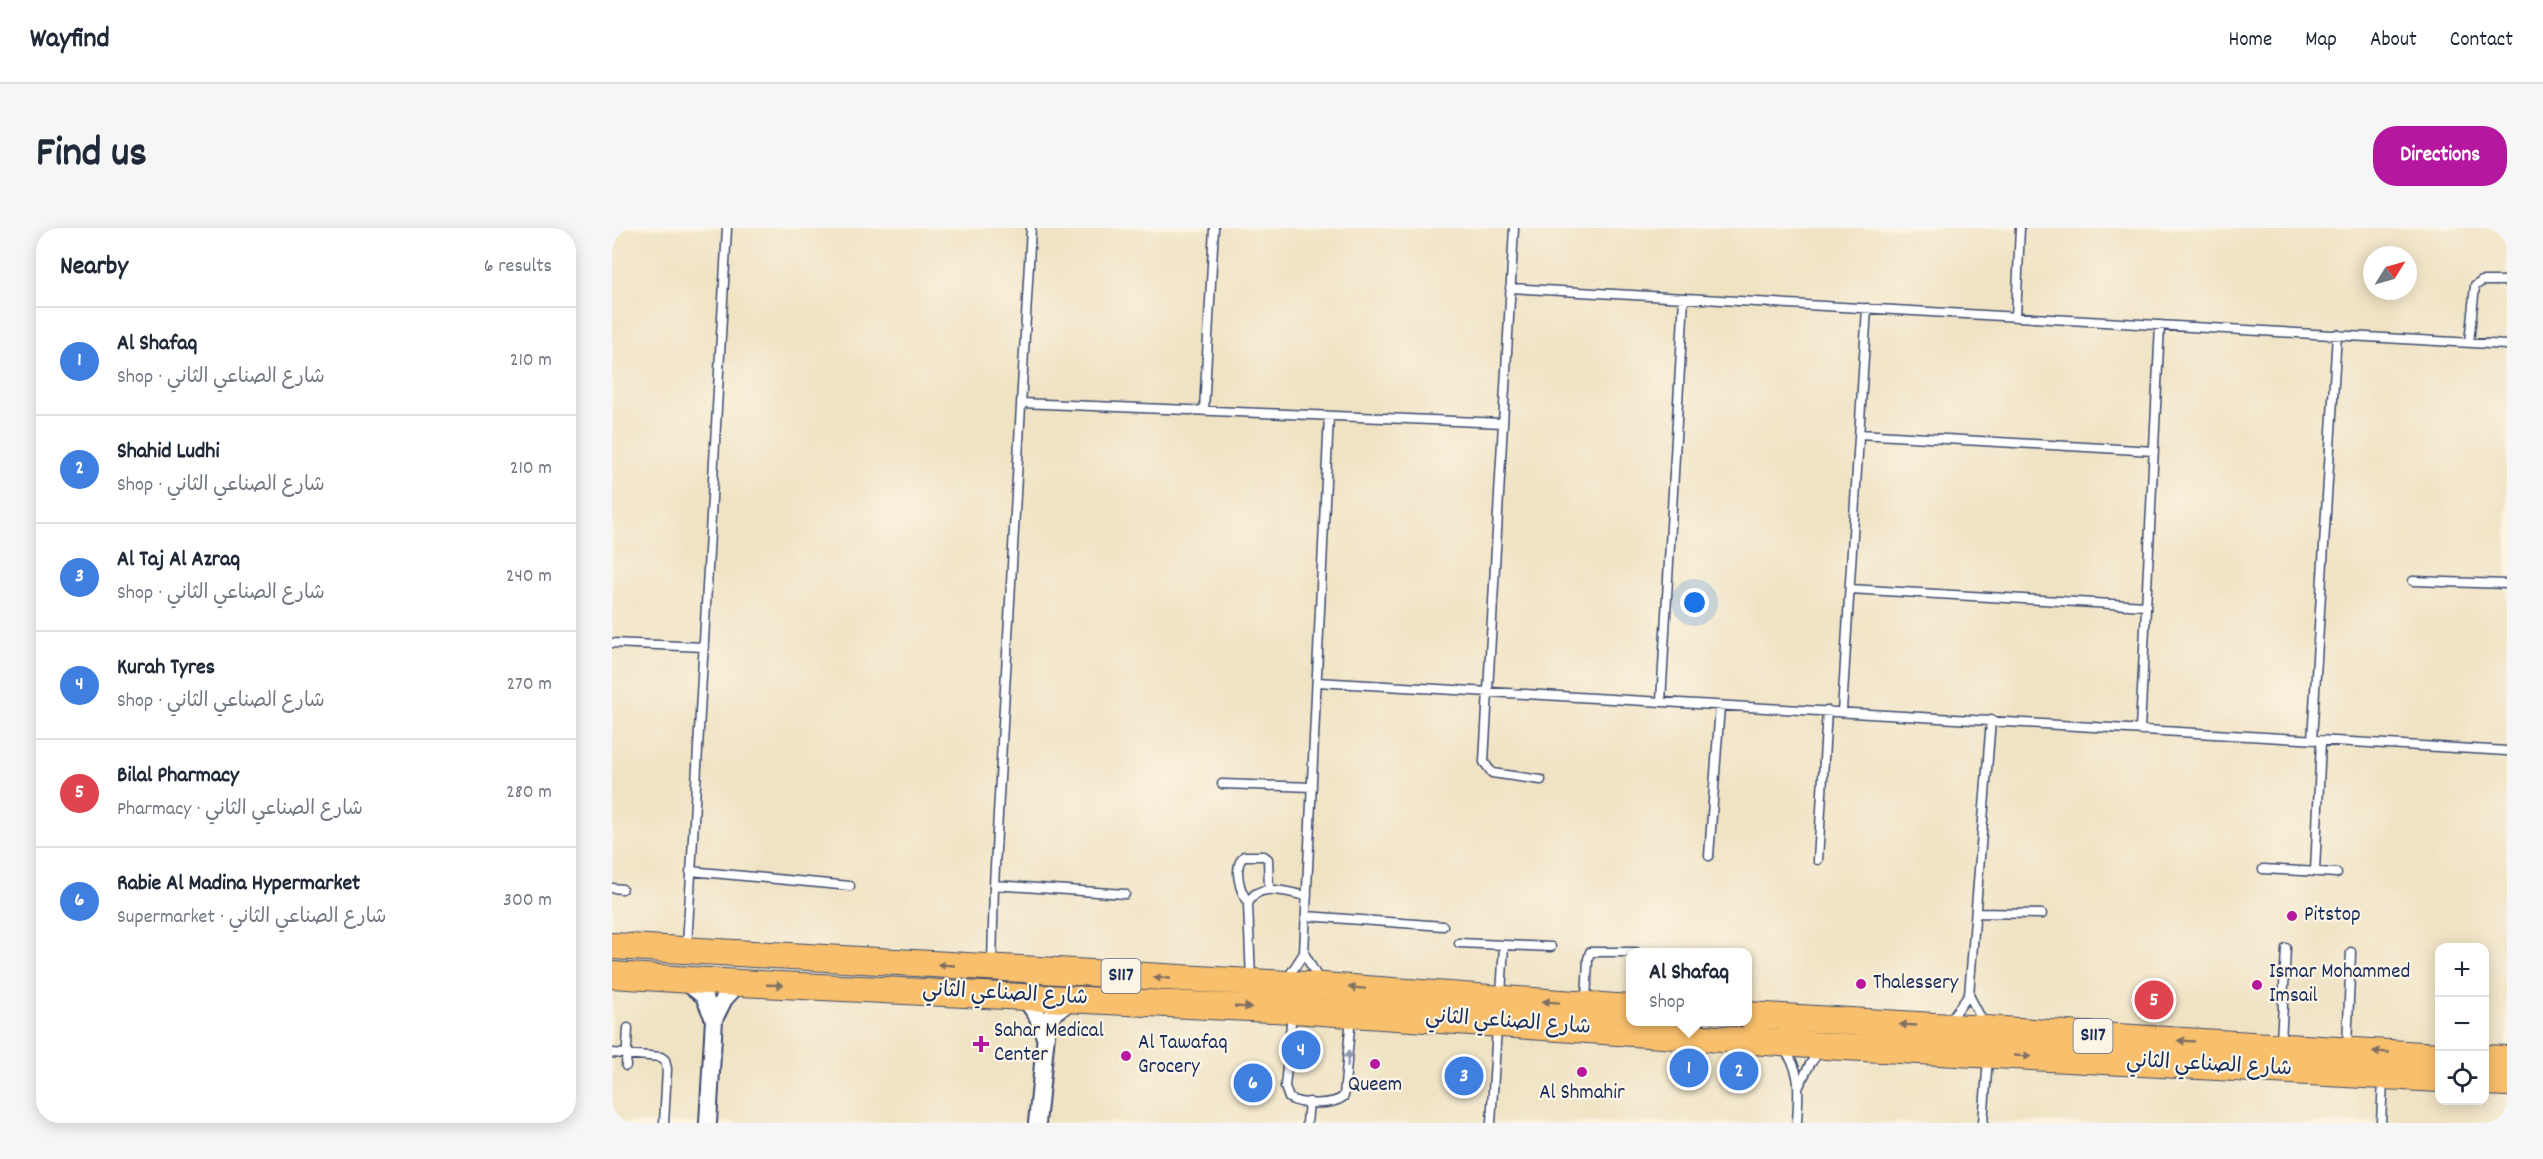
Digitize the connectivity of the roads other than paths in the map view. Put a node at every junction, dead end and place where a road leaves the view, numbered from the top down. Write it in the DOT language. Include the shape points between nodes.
graph roads {
  1 [pos="727,228"];
  2 [pos="1032,228"];
  3 [pos="1214,228"];
  4 [pos="1514,228"];
  5 [pos="2020,228"];
  6 [pos="2507,281"];
  7 [pos="1510,288"];
  8 [pos="1684,298"];
  9 [pos="1867,308"];
  10 [pos="2016,316"];
  11 [pos="2160,324"];
  12 [pos="2337,334"];
  13 [pos="2469,342"];
  14 [pos="2507,345"];
  15 [pos="1021,403"];
  16 [pos="1204,410"];
  17 [pos="1329,416"];
  18 [pos="1503,423"];
  19 [pos="1859,434"];
  20 [pos="2154,451"];
  21 [pos="2413,581"];
  22 [pos="2507,584"];
  23 [pos="1850,589"];
  24 [pos="2146,606"];
  25 [pos="612,643"];
  26 [pos="704,647"];
  27 [pos="1317,682"];
  28 [pos="1487,693"];
  29 [pos="1661,702"];
  30 [pos="1720,706"];
  31 [pos="1827,710"];
  32 [pos="1842,711"];
  33 [pos="1991,720"];
  34 [pos="2140,730"];
  35 [pos="2316,740"];
  36 [pos="2507,751"];
  37 [pos="1542,780"];
  38 [pos="1222,784"];
  39 [pos="1312,786"];
  40 [pos="1709,856"];
  41 [pos="1818,860"];
  42 [pos="2263,870"];
  43 [pos="690,871"];
  44 [pos="2315,872"];
  45 [pos="2337,873"];
  46 [pos="994,885"];
  47 [pos="850,886"];
  48 [pos="612,888"];
  49 [pos="622,889"];
  50 [pos="1269,890"];
  51 [pos="1125,894"];
  52 [pos="1307,896"];
  53 [pos="1249,902"];
  54 [pos="1976,913"];
  55 [pos="2042,914"];
  56 [pos="1306,916"];
  57 [pos="1443,926"];
  58 [pos="1459,943"];
  59 [pos="1504,945"];
  60 [pos="612,946"];
  61 [pos="1551,947"];
  62 [pos="2286,948"];
  63 [pos="686,950"];
  64 [pos="1626,952"];
  65 [pos="2351,952"];
  66 [pos="1304,953"];
  67 [pos="992,968"];
  68 [pos="612,975"];
  69 [pos="684,980"];
  70 [pos="739,983"];
  71 [pos="1251,983"];
  72 [pos="1282,984"];
  73 [pos="1324,986"];
  74 [pos="1969,995"];
  75 [pos="1023,996"];
  76 [pos="1074,998"];
  77 [pos="1586,1005"];
  78 [pos="1626,1008"];
  79 [pos="1292,1010"];
  80 [pos="1499,1010"];
  81 [pos="1351,1013"];
  82 [pos="1752,1016"];
  83 [pos="714,1019"];
  84 [pos="1626,1025"];
  85 [pos="1638,1026"];
  86 [pos="1943,1027"];
  87 [pos="628,1028"];
  88 [pos="1045,1037"];
  89 [pos="1776,1042"];
  90 [pos="1989,1042"];
  91 [pos="1825,1046"];
  92 [pos="2281,1046"];
  93 [pos="2347,1050"];
  94 [pos="612,1053"];
  95 [pos="626,1054"];
  96 [pos="2435,1056"];
  97 [pos="2489,1058"];
  98 [pos="2507,1059"];
  99 [pos="626,1066"];
  100 [pos="2383,1076"];
  101 [pos="2435,1079"];
  102 [pos="2489,1082"];
  103 [pos="2507,1083"];
  104 [pos="1799,1086"];
  105 [pos="1309,1102"];
  106 [pos="664,1123"];
  107 [pos="708,1123"];
  108 [pos="1037,1123"];
  109 [pos="1307,1123"];
  110 [pos="1491,1123"];
  111 [pos="1797,1123"];
  112 [pos="1983,1123"];
  113 [pos="2381,1123"];
  1 -- 26 [label="lane"];
  2 -- 15 [label="lane"];
  3 -- 16 [label="lane"];
  4 -- 7 [label="lane"];
  5 -- 10 [label="lane"];
  6 -- 13 [label="lane" via="2476,284"];
  7 -- 8 [label="lane"];
  7 -- 18 [label="lane"];
  8 -- 9 [label="lane"];
  8 -- 29 [label="lane"];
  9 -- 10 [label="lane"];
  9 -- 19 [label="lane"];
  10 -- 11 [label="lane"];
  11 -- 12 [label="lane"];
  11 -- 20 [label="lane"];
  12 -- 13 [label="lane"];
  12 -- 35 [label="lane"];
  13 -- 14 [label="lane"];
  15 -- 16 [label="lane"];
  15 -- 46 [label="lane"];
  16 -- 17 [label="lane"];
  17 -- 18 [label="lane"];
  17 -- 27 [label="lane"];
  18 -- 28 [label="lane"];
  19 -- 20 [label="lane"];
  19 -- 23 [label="lane"];
  20 -- 24 [label="lane"];
  21 -- 22 [label="lane"];
  23 -- 24 [label="lane"];
  23 -- 32 [label="lane"];
  24 -- 34 [label="lane"];
  25 -- 26 [label="lane"];
  26 -- 43 [label="lane"];
  27 -- 28 [label="lane"];
  27 -- 39 [label="lane"];
  28 -- 29 [label="lane"];
  28 -- 37 [label="lane" via="1484,762 1488,771"];
  29 -- 30 [label="lane"];
  30 -- 31 [label="lane"];
  30 -- 40 [label="lane"];
  31 -- 32 [label="lane"];
  31 -- 41 [label="lane"];
  32 -- 33 [label="lane"];
  33 -- 34 [label="lane"];
  33 -- 54 [label="lane"];
  34 -- 35 [label="lane"];
  35 -- 36 [label="lane"];
  35 -- 44 [label="lane"];
  38 -- 39 [label="lane"];
  39 -- 52 [label="lane"];
  42 -- 44 [label="lane"];
  43 -- 47 [label="lane"];
  43 -- 63 [label="lane"];
  44 -- 45 [label="lane"];
  46 -- 51 [label="lane"];
  46 -- 67 [label="lane"];
  48 -- 49 [label="lane"];
  50 -- 52 [label="lane"];
  50 -- 53 [label="lane" via="1254,893"];
  50 -- 53 [label="lane" via="1268,859 1244,855 1239,862 1239,885"];
  52 -- 56 [label="lane"];
  53 -- 71 [label="lane"];
  54 -- 55 [label="lane"];
  54 -- 74 [label="lane"];
  56 -- 57 [label="lane"];
  56 -- 66 [label="lane"];
  58 -- 59 [label="lane"];
  59 -- 61 [label="lane"];
  59 -- 80 [label="lane"];
  60 -- 63 [label="main road, شارع الصناعي الثاني / S117"];
  62 -- 92 [label="lane"];
  67 -- 63 [label="main road, شارع الصناعي الثاني / S117, one-way"];
  64 -- 77 [label="lane" via="1590,952"];
  65 -- 93 [label="lane"];
  66 -- 72 [label="lane"];
  66 -- 73 [label="lane"];
  71 -- 67 [label="main road, شارع الصناعي الثاني / S117, one-way"];
  68 -- 69 [label="main road, شارع الصناعي الثاني / S117"];
  69 -- 70 [label="main road, شارع الصناعي الثاني / S117"];
  69 -- 83 [label="street" via="704,996"];
  70 -- 75 [label="main road, شارع الصناعي الثاني / S117, one-way"];
  70 -- 83 [label="street" via="724,999"];
  71 -- 72 [label="main road, شارع الصناعي الثاني / S117"];
  72 -- 73 [label="main road, شارع الصناعي الثاني / S117"];
  80 -- 73 [label="main road, شارع الصناعي الثاني / S117, one-way"];
  74 -- 86 [label="lane"];
  74 -- 90 [label="lane"];
  75 -- 76 [label="main road, شارع الصناعي الثاني / S117"];
  75 -- 88 [label="street" via="1037,1015"];
  76 -- 79 [label="main road, شارع الصناعي الثاني / S117, one-way"];
  76 -- 88 [label="street" via="1054,1013"];
  77 -- 78 [label="main road, شارع الصناعي الثاني / S117"];
  77 -- 80 [label="main road, شارع الصناعي الثاني / S117, one-way"];
  79 -- 81 [label="main road, شارع الصناعي الثاني / S117"];
  79 -- 105 [label="lane" via="1286,1091 1292,1100"];
  80 -- 81 [label="main road, شارع الصناعي الثاني / S117"];
  80 -- 84 [label="main road, شارع الصناعي الثاني / S117"];
  80 -- 110 [label="lane"];
  105 -- 81 [label="lane, one-way" via="1335,1101 1344,1096"];
  86 -- 82 [label="main road, شارع الصناعي الثاني / S117, one-way"];
  83 -- 107 [label="street"];
  85 -- 89 [label="main road, شارع الصناعي الثاني / S117"];
  86 -- 90 [label="main road, شارع الصناعي الثاني / S117"];
  87 -- 95 [label="lane"];
  88 -- 108 [label="street"];
  89 -- 91 [label="main road, شارع الصناعي الثاني / S117"];
  89 -- 104 [label="lane" via="1793,1062"];
  90 -- 91 [label="main road, شارع الصناعي الثاني / S117"];
  92 -- 90 [label="main road, شارع الصناعي الثاني / S117, one-way"];
  90 -- 100 [label="main road, شارع الصناعي الثاني / S117, one-way"];
  90 -- 112 [label="lane"];
  91 -- 104 [label="lane"];
  92 -- 93 [label="main road, شارع الصناعي الثاني / S117"];
  96 -- 93 [label="main road, شارع الصناعي الثاني / S117, one-way"];
  94 -- 95 [label="lane"];
  95 -- 99 [label="lane"];
  95 -- 106 [label="lane" via="665,1060"];
  97 -- 98 [label="main road"];
  100 -- 101 [label="main road, شارع الصناعي الثاني / S117"];
  100 -- 113 [label="lane"];
  102 -- 103 [label="main road"];
  104 -- 111 [label="lane"];
  105 -- 109 [label="lane"];
}
